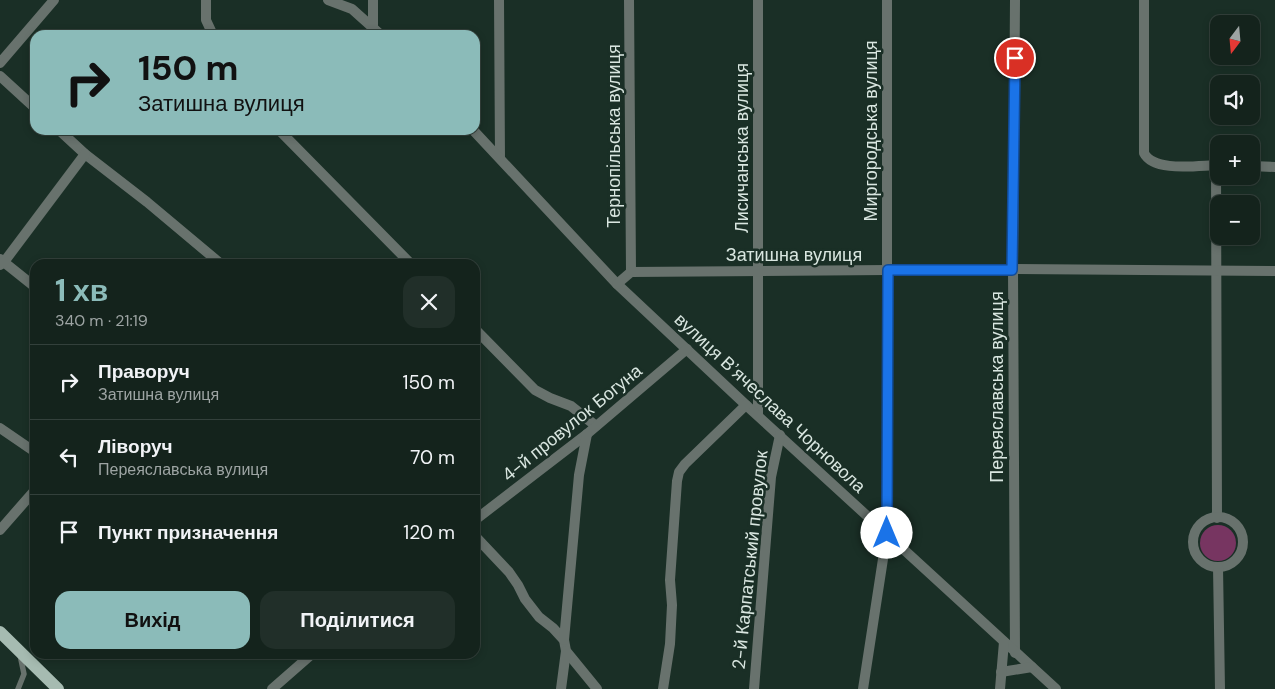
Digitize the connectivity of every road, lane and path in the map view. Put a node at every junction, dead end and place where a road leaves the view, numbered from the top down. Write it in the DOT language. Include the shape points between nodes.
graph roads {
  1 [pos="54,0"];
  2 [pos="206,0"];
  3 [pos="328,0"];
  4 [pos="373,0"];
  5 [pos="499,0"];
  6 [pos="629,0"];
  7 [pos="758,0"];
  8 [pos="887,0"];
  9 [pos="1015,0"];
  10 [pos="1144,0"];
  11 [pos="373,26"];
  12 [pos="211,30"];
  13 [pos="377,30"];
  14 [pos="0,63"];
  15 [pos="0,76"];
  16 [pos="30,103"];
  17 [pos="64,135"];
  18 [pos="284,135"];
  19 [pos="478,135"];
  20 [pos="85,154"];
  21 [pos="500,158"];
  22 [pos="1210,165"];
  23 [pos="1260,166"];
  24 [pos="1275,167"];
  25 [pos="1217,185"];
  26 [pos="215,259"];
  27 [pos="406,259"];
  28 [pos="1,262"];
  29 [pos="888,270"];
  30 [pos="1012,270"];
  31 [pos="1217,271"];
  32 [pos="1275,271"];
  33 [pos="631,272"];
  34 [pos="758,272"];
  35 [pos="30,283"];
  36 [pos="618,284"];
  37 [pos="480,334"];
  38 [pos="687,349"];
  39 [pos="746,405"];
  40 [pos="758,415"];
  41 [pos="596,426"];
  42 [pos="0,428"];
  43 [pos="588,434"];
  44 [pos="780,435"];
  45 [pos="30,449"];
  46 [pos="30,496"];
  47 [pos="480,516"];
  48 [pos="1216,518"];
  49 [pos="0,530"];
  50 [pos="887,533"];
  51 [pos="480,541"];
  52 [pos="1218,567"];
  53 [pos="0,632"];
  54 [pos="1004,642"];
  55 [pos="565,646"];
  56 [pos="20,653"];
  57 [pos="1015,653"];
  58 [pos="306,659"];
  59 [pos="1032,667"];
  60 [pos="1001,672"];
  61 [pos="18,689"];
  62 [pos="58,689"];
  63 [pos="272,689"];
  64 [pos="561,689"];
  65 [pos="596,689"];
  66 [pos="663,689"];
  67 [pos="754,689"];
  68 [pos="863,689"];
  69 [pos="1000,689"];
  70 [pos="1056,689"];
  71 [pos="1220,689"];
  1 -- 14 [label="street"];
  2 -- 12 [label="street" via="206,20"];
  3 -- 11 [label="street" via="352,9"];
  4 -- 11 [label="street"];
  5 -- 21 [label="street"];
  6 -- 33 [label="street, Тернопільська вулиця"];
  7 -- 34 [label="street, Лисичанська вулиця"];
  8 -- 29 [label="street, Миргородська вулиця"];
  9 -- 30 [label="street, Переяславська вулиця"];
  10 -- 22 [label="street" via="1144,153 1151,162 1162,166"];
  11 -- 13 [label="street"];
  15 -- 16 [label="street"];
  17 -- 20 [label="street"];
  18 -- 27 [label="street"];
  19 -- 21 [label="street, вулиця Вʼячеслава Чорновола"];
  20 -- 26 [label="street"];
  20 -- 28 [label="street"];
  21 -- 36 [label="street, вулиця Вʼячеслава Чорновола"];
  23 -- 24 [label="street"];
  25 -- 31 [label="street"];
  28 -- 35 [label="street"];
  29 -- 30 [label="street, Затишна вулиця"];
  29 -- 34 [label="street, Затишна вулиця"];
  29 -- 50 [label="street, Миргородська вулиця"];
  30 -- 31 [label="street, Затишна вулиця"];
  30 -- 57 [label="street, Переяславська вулиця"];
  31 -- 32 [label="street, Затишна вулиця"];
  31 -- 48 [label="street"];
  33 -- 34 [label="street, Затишна вулиця"];
  33 -- 36 [label="street"];
  34 -- 40 [label="street, Лисичанська вулиця"];
  36 -- 38 [label="street, вулиця Вʼячеслава Чорновола"];
  37 -- 41 [label="street" via="535,390 571,406"];
  38 -- 39 [label="street, вулиця Вʼячеслава Чорновола"];
  38 -- 41 [label="street, 4-й провулок Богуна"];
  39 -- 40 [label="street, вулиця Вʼячеслава Чорновола"];
  39 -- 66 [label="street" via="679,472 670,580 670,644"];
  40 -- 44 [label="street, вулиця Вʼячеслава Чорновола"];
  41 -- 43 [label="street, 4-й провулок Богуна"];
  42 -- 45 [label="street"];
  43 -- 47 [label="street, 4-й провулок Богуна"];
  43 -- 55 [label="street" via="579,475"];
  44 -- 50 [label="street, вулиця Вʼячеслава Чорновола"];
  44 -- 67 [label="street, 2-й Карпатський провулок" via="771,477"];
  46 -- 49 [label="street"];
  48 -- 52 [label="street" via="1201,524 1196,531 1194,547 1202,562"];
  48 -- 52 [label="street" via="1224,518 1238,527 1243,542 1239,557 1226,566"];
  50 -- 54 [label="street, вулиця Вʼячеслава Чорновола"];
  50 -- 68 [label="street, Миргородська вулиця"];
  51 -- 55 [label="street" via="509,572 525,599 553,628"];
  52 -- 71 [label="street"];
  53 -- 56 [label="main road"];
  54 -- 57 [label="street, вулиця Вʼячеслава Чорновола"];
  54 -- 60 [label="street"];
  55 -- 64 [label="street"];
  55 -- 65 [label="street"];
  56 -- 61 [label="lane" via="24,674"];
  56 -- 62 [label="main road"];
  57 -- 59 [label="street, вулиця Вʼячеслава Чорновола"];
  58 -- 63 [label="street"];
  59 -- 60 [label="street"];
  59 -- 70 [label="street, вулиця Вʼячеслава Чорновола"];
  60 -- 69 [label="street"];
}
